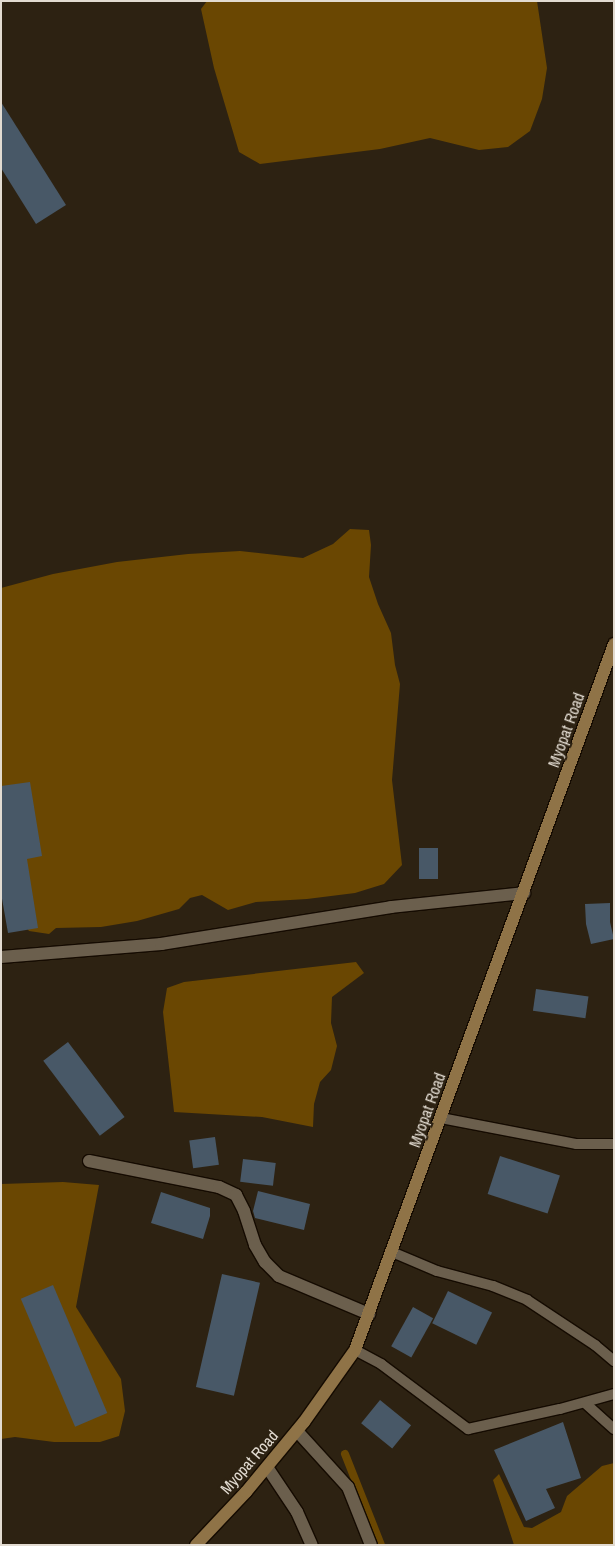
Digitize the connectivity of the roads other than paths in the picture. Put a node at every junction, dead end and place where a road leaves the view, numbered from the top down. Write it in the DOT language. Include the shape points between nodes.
graph roads {
  1 [pos="614,644"];
  2 [pos="524,893"];
  3 [pos="1,957"];
  4 [pos="441,1118"];
  5 [pos="614,1144"];
  6 [pos="89,1161"];
  7 [pos="392,1252"];
  8 [pos="368,1314"];
  9 [pos="355,1350"];
  10 [pos="614,1361"];
  11 [pos="614,1394"];
  12 [pos="585,1403"];
  13 [pos="614,1429"];
  14 [pos="296,1431"];
  15 [pos="267,1467"];
  16 [pos="196,1545"];
  17 [pos="312,1545"];
  18 [pos="371,1545"];
  1 -- 2 [label="main road, Myopat Road"];
  2 -- 3 [label="street" via="390,906 161,944"];
  2 -- 4 [label="main road, Myopat Road"];
  4 -- 5 [label="lane" via="576,1144"];
  4 -- 7 [label="main road, Myopat Road"];
  6 -- 8 [label="street" via="219,1186 236,1196 255,1245 279,1276"];
  7 -- 8 [label="main road, Myopat Road"];
  7 -- 10 [label="lane" via="437,1271 493,1286 527,1300"];
  8 -- 9 [label="main road, Myopat Road"];
  9 -- 12 [label="lane" via="381,1364 468,1429"];
  9 -- 14 [label="main road, Myopat Road"];
  11 -- 12 [label="lane"];
  12 -- 13 [label="lane"];
  14 -- 15 [label="main road, Myopat Road"];
  14 -- 18 [label="street" via="348,1487"];
  15 -- 16 [label="main road, Myopat Road"];
  15 -- 17 [label="street" via="297,1512"];
}
